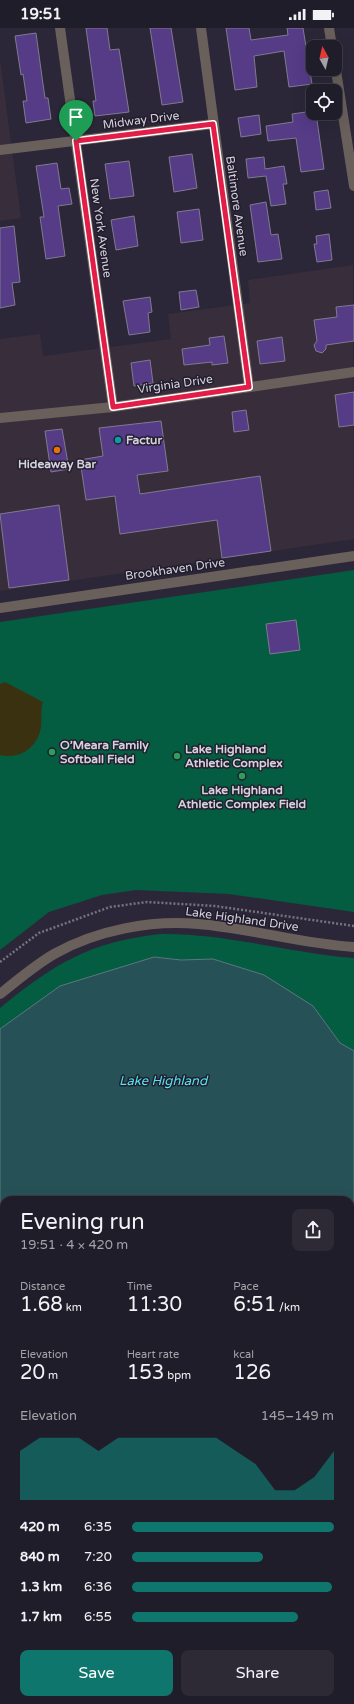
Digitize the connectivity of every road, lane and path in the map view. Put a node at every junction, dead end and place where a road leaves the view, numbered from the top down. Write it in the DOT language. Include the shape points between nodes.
graph roads {
  1 [pos="60,28"];
  2 [pos="201,28"];
  3 [pos="329,28"];
  4 [pos="331,40"];
  5 [pos="337,76"];
  6 [pos="213,124"];
  7 [pos="76,141"];
  8 [pos="0,150"];
  9 [pos="354,186"];
  10 [pos="354,372"];
  11 [pos="249,387"];
  12 [pos="113,407"];
  13 [pos="0,418"];
  14 [pos="354,556"];
  15 [pos="0,608"];
  16 [pos="354,947"];
  17 [pos="0,994"];
  1 -- 7 [label="street, New York Avenue"];
  2 -- 6 [label="street, Baltimore Avenue"];
  3 -- 4 [label="street"];
  5 -- 9 [label="street"];
  6 -- 7 [label="street, Midway Drive"];
  6 -- 11 [label="street, Baltimore Avenue"];
  7 -- 8 [label="street, Midway Drive"];
  7 -- 12 [label="street, New York Avenue"];
  10 -- 11 [label="street, Virginia Drive"];
  11 -- 12 [label="street, Virginia Drive"];
  12 -- 13 [label="street, Virginia Drive"];
  14 -- 15 [label="street, Brookhaven Drive"];
  16 -- 17 [label="street, Lake Highland Drive" via="197,924 144,925 99,936 56,953 36,965"];
}
